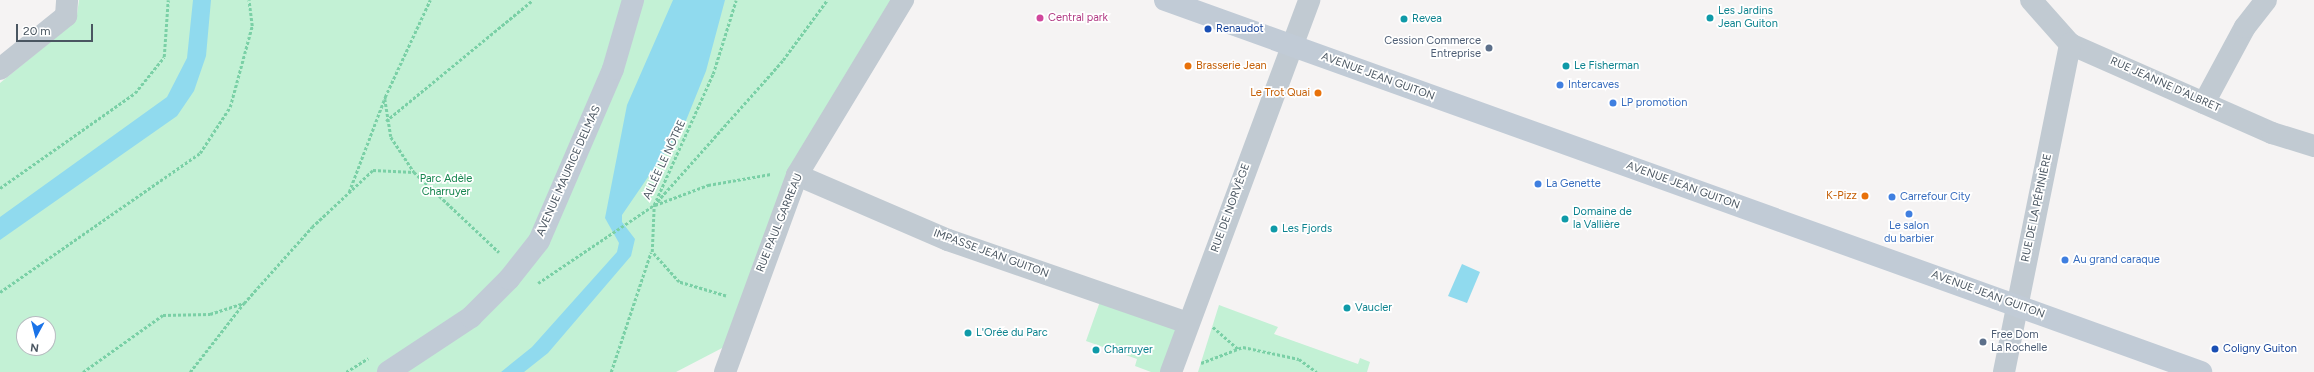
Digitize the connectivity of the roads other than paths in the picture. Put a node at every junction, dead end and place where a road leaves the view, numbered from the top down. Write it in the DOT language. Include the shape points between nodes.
graph roads {
  1 [pos="67,0"];
  2 [pos="633,0"];
  3 [pos="903,0"];
  4 [pos="1165,0"];
  5 [pos="1309,0"];
  6 [pos="2031,0"];
  7 [pos="2266,0"];
  8 [pos="2070,44"];
  9 [pos="1292,46"];
  10 [pos="0,69"];
  11 [pos="2204,103"];
  12 [pos="2314,146"];
  13 [pos="797,175"];
  14 [pos="2017,306"];
  15 [pos="1191,316"];
  16 [pos="388,372"];
  17 [pos="725,372"];
  18 [pos="1171,372"];
  19 [pos="2004,372"];
  20 [pos="2201,372"];
  1 -- 10 [label="street" via="66,16"];
  2 -- 16 [label="main road, AVENUE MAURICE DELMAS" via="613,69 564,187 538,241 509,279 471,317"];
  3 -- 13 [label="street, RUE PAUL GARREAU"];
  4 -- 9 [label="main road, AVENUE JEAN GUITON"];
  5 -- 9 [label="street, RUE DE NORVÈGE"];
  6 -- 8 [label="street, RUE JEANNE D'ALBRET"];
  7 -- 11 [label="street" via="2245,27"];
  8 -- 11 [label="street, RUE JEANNE D'ALBRET"];
  8 -- 14 [label="street, RUE DE LA PÉPINIÈRE"];
  9 -- 14 [label="main road, AVENUE JEAN GUITON"];
  9 -- 15 [label="street, RUE DE NORVÈGE"];
  11 -- 12 [label="street, RUE JEANNE D'ALBRET"];
  13 -- 15 [label="street, IMPASSE JEAN GUITON" via="948,240"];
  13 -- 17 [label="street, RUE PAUL GARREAU" via="748,302"];
  14 -- 19 [label="street, RUE DE LA PÉPINIÈRE"];
  14 -- 20 [label="main road, AVENUE JEAN GUITON"];
  15 -- 18 [label="street, RUE DE NORVÈGE"];
}
